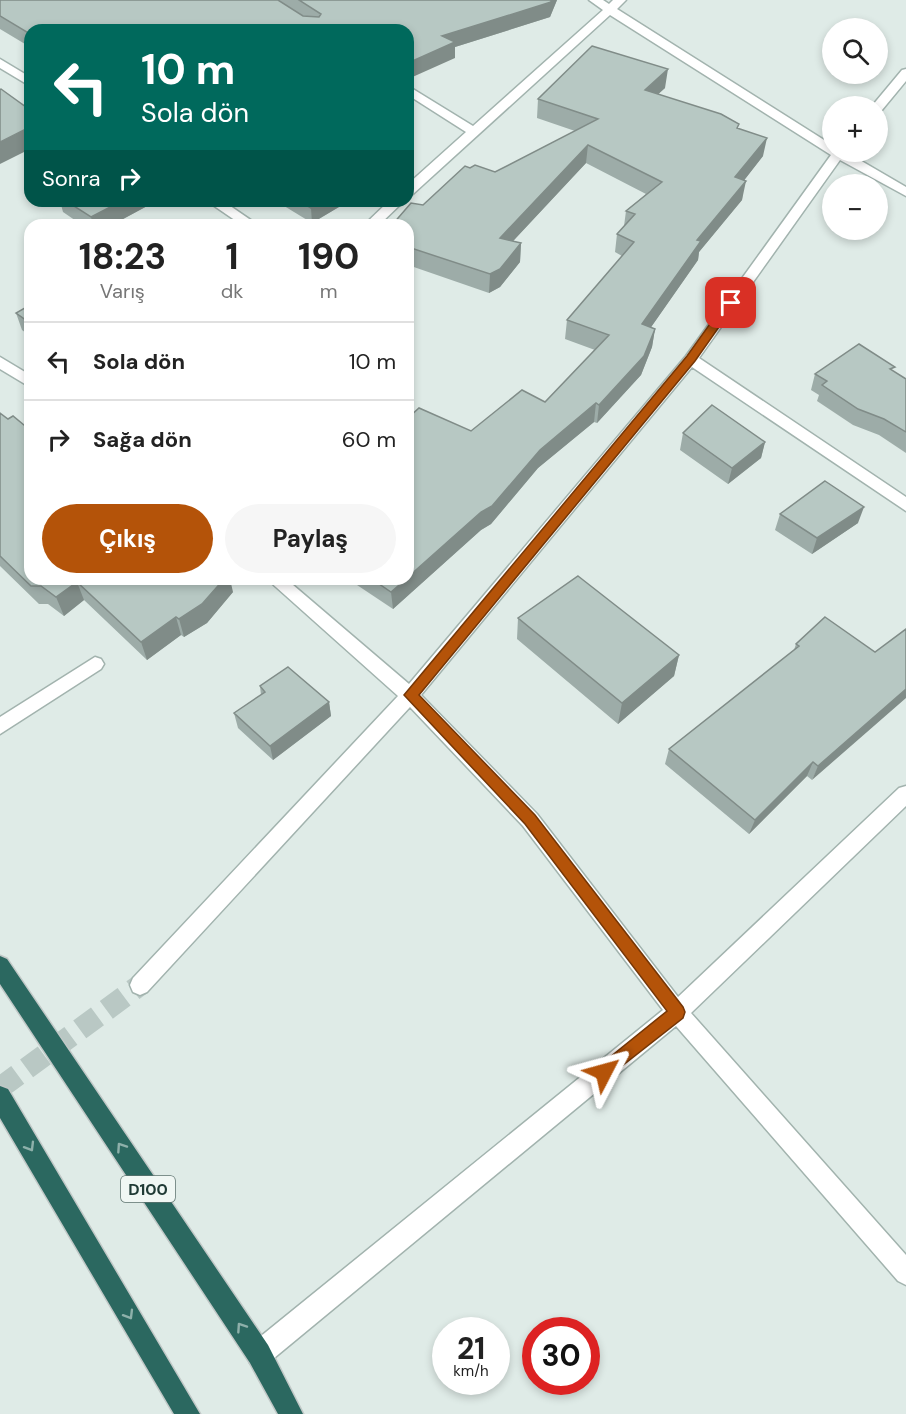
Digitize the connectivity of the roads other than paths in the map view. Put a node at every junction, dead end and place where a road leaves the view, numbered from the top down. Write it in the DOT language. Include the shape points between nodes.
graph roads {
  1 [pos="595,0"];
  2 [pos="620,0"];
  3 [pos="608,10"];
  4 [pos="0,63"];
  5 [pos="906,73"];
  6 [pos="24,78"];
  7 [pos="414,94"];
  8 [pos="887,96"];
  9 [pos="474,132"];
  10 [pos="822,143"];
  11 [pos="830,162"];
  12 [pos="854,162"];
  13 [pos="414,186"];
  14 [pos="906,192"];
  15 [pos="223,207"];
  16 [pos="390,207"];
  17 [pos="242,219"];
  18 [pos="378,219"];
  19 [pos="691,359"];
  20 [pos="0,362"];
  21 [pos="24,378"];
  22 [pos="906,505"];
  23 [pos="282,585"];
  24 [pos="95,664"];
  25 [pos="410,695"];
  26 [pos="0,726"];
  27 [pos="906,794"];
  28 [pos="0,966"];
  29 [pos="140,985"];
  30 [pos="677,1012"];
  31 [pos="0,1097"];
  32 [pos="906,1273"];
  33 [pos="259,1354"];
  34 [pos="188,1414"];
  35 [pos="291,1414"];
  1 -- 3 [label="street"];
  2 -- 3 [label="street"];
  3 -- 9 [label="street"];
  3 -- 10 [label="street"];
  4 -- 6 [label="street"];
  5 -- 8 [label="street"];
  7 -- 9 [label="street"];
  9 -- 13 [label="street"];
  11 -- 19 [label="street"];
  12 -- 14 [label="street"];
  15 -- 17 [label="street"];
  16 -- 18 [label="street"];
  19 -- 22 [label="street"];
  19 -- 25 [label="street"];
  20 -- 21 [label="street"];
  23 -- 25 [label="street"];
  24 -- 26 [label="street"];
  25 -- 29 [label="street"];
  25 -- 30 [label="street" via="530,820"];
  27 -- 30 [label="street"];
  33 -- 28 [label="highway, D100, one-way"];
  30 -- 32 [label="street"];
  30 -- 33 [label="street"];
  31 -- 34 [label="highway, one-way"];
  33 -- 35 [label="highway, D100"];
}
